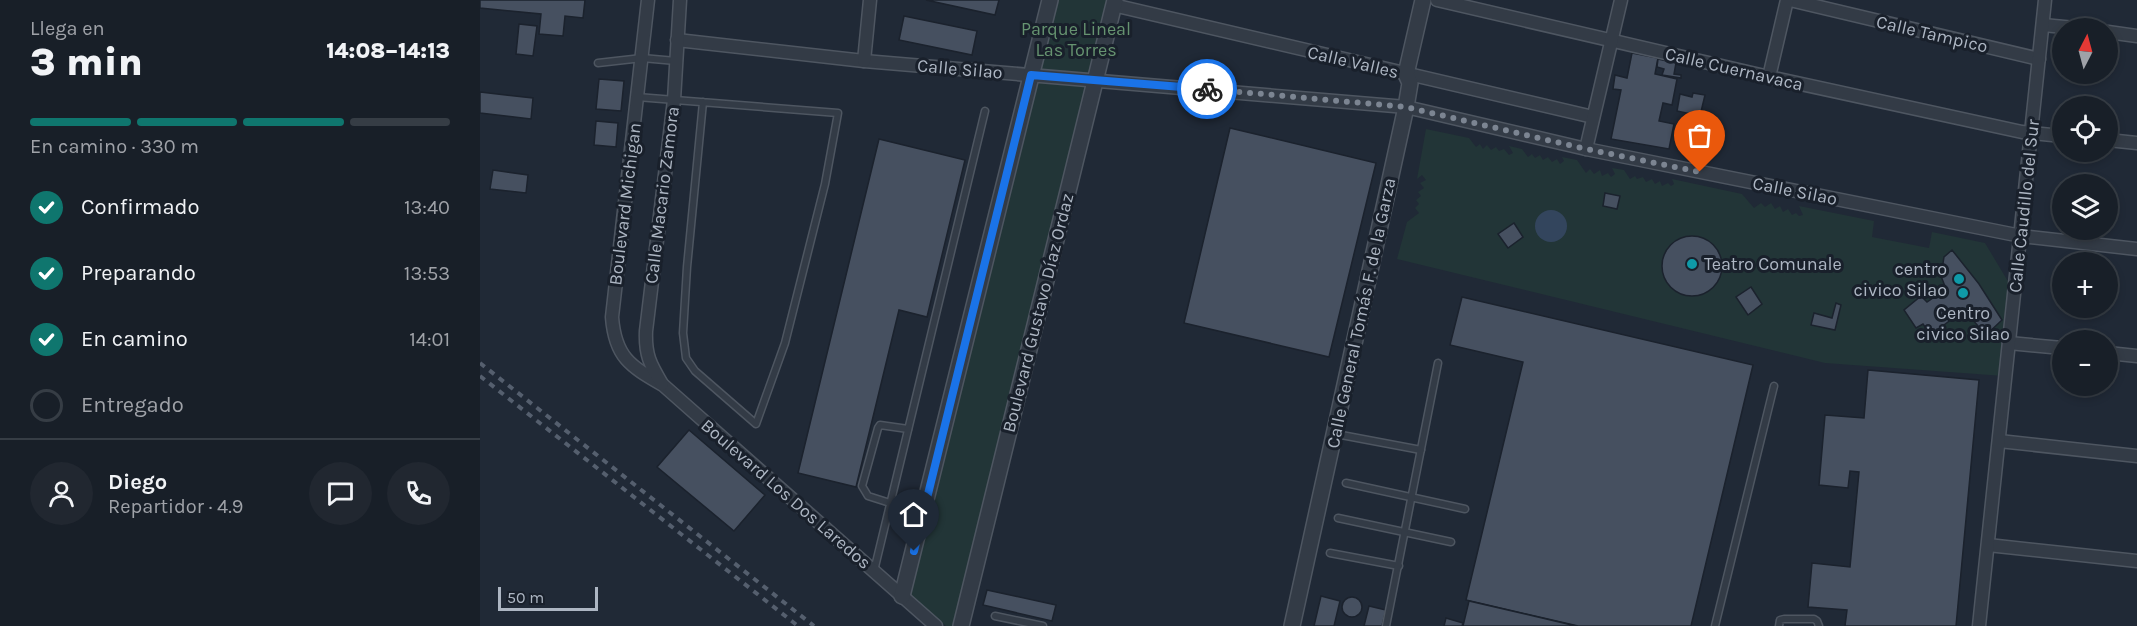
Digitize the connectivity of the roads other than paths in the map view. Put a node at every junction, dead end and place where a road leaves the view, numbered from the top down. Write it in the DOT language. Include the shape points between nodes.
graph roads {
  1 [pos="648,0"];
  2 [pos="680,0"];
  3 [pos="870,0"];
  4 [pos="1050,0"];
  5 [pos="1423,0"];
  6 [pos="1437,0"];
  7 [pos="1621,0"];
  8 [pos="1788,0"];
  9 [pos="2046,0"];
  10 [pos="1114,2"];
  11 [pos="2043,25"];
  12 [pos="2052,26"];
  13 [pos="2118,33"];
  14 [pos="2137,36"];
  15 [pos="677,40"];
  16 [pos="1612,42"];
  17 [pos="642,58"];
  18 [pos="2039,59"];
  19 [pos="864,60"];
  20 [pos="676,61"];
  21 [pos="598,63"];
  22 [pos="1406,74"];
  23 [pos="1031,75"];
  24 [pos="1769,77"];
  25 [pos="1095,79"];
  26 [pos="637,97"];
  27 [pos="674,100"];
  28 [pos="703,102"];
  29 [pos="1406,107"];
  30 [pos="985,111"];
  31 [pos="1593,117"];
  32 [pos="2031,133"];
  33 [pos="2052,135"];
  34 [pos="2118,141"];
  35 [pos="2137,143"];
  36 [pos="1586,149"];
  37 [pos="2021,236"];
  38 [pos="2137,249"];
  39 [pos="2009,343"];
  40 [pos="2052,347"];
  41 [pos="2118,354"];
  42 [pos="2137,356"];
  43 [pos="1438,363"];
  44 [pos="663,385"];
  45 [pos="1774,386"];
  46 [pos="908,429"];
  47 [pos="1335,434"];
  48 [pos="1999,441"];
  49 [pos="1421,450"];
  50 [pos="2137,456"];
  51 [pos="1346,483"];
  52 [pos="1412,497"];
  53 [pos="890,503"];
  54 [pos="1465,509"];
  55 [pos="1338,518"];
  56 [pos="1405,532"];
  57 [pos="1451,542"];
  58 [pos="1988,545"];
  59 [pos="1330,553"];
  60 [pos="2137,561"];
  61 [pos="1399,566"];
  62 [pos="874,571"];
  63 [pos="902,596"];
  64 [pos="995,616"];
  65 [pos="936,626"];
  66 [pos="961,626"];
  67 [pos="1043,626"];
  68 [pos="1292,626"];
  69 [pos="1386,626"];
  70 [pos="1715,626"];
  71 [pos="1779,626"];
  72 [pos="1819,626"];
  73 [pos="1979,626"];
  1 -- 17 [label="street, Boulevard Michigan"];
  2 -- 15 [label="street, Calle Macario Zamora"];
  3 -- 19 [label="street"];
  4 -- 23 [label="street"];
  5 -- 22 [label="street, Calle General Tomás F. de la Garza"];
  6 -- 16 [label="street, Calle Cuernavaca"];
  7 -- 16 [label="street"];
  8 -- 18 [label="street, Calle Tampico"];
  8 -- 24 [label="street"];
  9 -- 11 [label="street, Calle Caudillo del Sur"];
  10 -- 22 [label="street, Calle Valles"];
  10 -- 25 [label="street, Boulevard Gustavo Díaz Ordaz"];
  11 -- 12 [label="street"];
  11 -- 18 [label="street, Calle Caudillo del Sur"];
  13 -- 14 [label="street"];
  15 -- 19 [label="street, Calle Silao"];
  15 -- 20 [label="street, Calle Macario Zamora"];
  16 -- 24 [label="street, Calle Cuernavaca"];
  16 -- 31 [label="street"];
  17 -- 20 [label="lane"];
  17 -- 21 [label="lane"];
  17 -- 26 [label="street, Boulevard Michigan"];
  18 -- 32 [label="street, Calle Caudillo del Sur"];
  19 -- 23 [label="street, Calle Silao"];
  20 -- 27 [label="street, Calle Macario Zamora"];
  22 -- 29 [label="street, Calle General Tomás F. de la Garza" via="1410,83"];
  22 -- 31 [label="street, Calle Valles"];
  23 -- 25 [label="street, Calle Silao"];
  23 -- 63 [label="street"];
  24 -- 32 [label="street, Calle Cuernavaca"];
  25 -- 29 [label="street, Calle Silao"];
  25 -- 66 [label="street, Boulevard Gustavo Díaz Ordaz"];
  26 -- 27 [label="lane"];
  26 -- 44 [label="street, Boulevard Michigan" via="612,317 614,339 632,364"];
  27 -- 28 [label="lane"];
  27 -- 44 [label="street, Calle Macario Zamora" via="646,331 650,363"];
  28 -- 28 [label="lane" via="838,113 825,184 785,343 756,424 695,371 686,358 683,333 687,267"];
  29 -- 36 [label="street, Calle Silao"];
  29 -- 47 [label="street, Calle General Tomás F. de la Garza"];
  30 -- 46 [label="lane"];
  31 -- 36 [label="street"];
  32 -- 33 [label="street, Calle Cuernavaca"];
  32 -- 37 [label="street, Calle Caudillo del Sur"];
  34 -- 35 [label="street"];
  36 -- 37 [label="street, Calle Silao"];
  37 -- 38 [label="street, Calle Silao"];
  37 -- 39 [label="street, Calle Caudillo del Sur"];
  39 -- 40 [label="street"];
  39 -- 48 [label="street, Calle Caudillo del Sur"];
  41 -- 42 [label="street"];
  43 -- 49 [label="lane"];
  44 -- 62 [label="street, Boulevard Los Dos Laredos"];
  45 -- 70 [label="lane"];
  46 -- 53 [label="lane"];
  46 -- 53 [label="lane" via="885,425 878,428 862,486 868,496"];
  47 -- 49 [label="lane"];
  47 -- 68 [label="street, Calle General Tomás F. de la Garza"];
  48 -- 50 [label="street"];
  48 -- 58 [label="street, Calle Caudillo del Sur"];
  49 -- 52 [label="lane"];
  51 -- 52 [label="lane"];
  52 -- 54 [label="lane"];
  52 -- 56 [label="lane"];
  53 -- 62 [label="lane"];
  55 -- 56 [label="lane"];
  56 -- 57 [label="lane"];
  56 -- 61 [label="lane"];
  58 -- 60 [label="street"];
  58 -- 73 [label="street, Calle Caudillo del Sur"];
  59 -- 61 [label="lane"];
  61 -- 69 [label="lane"];
  62 -- 63 [label="street, Boulevard Los Dos Laredos"];
  63 -- 65 [label="street, Boulevard Los Dos Laredos"];
  64 -- 67 [label="lane"];
  71 -- 72 [label="lane" via="1784,619 1814,619"];
}
